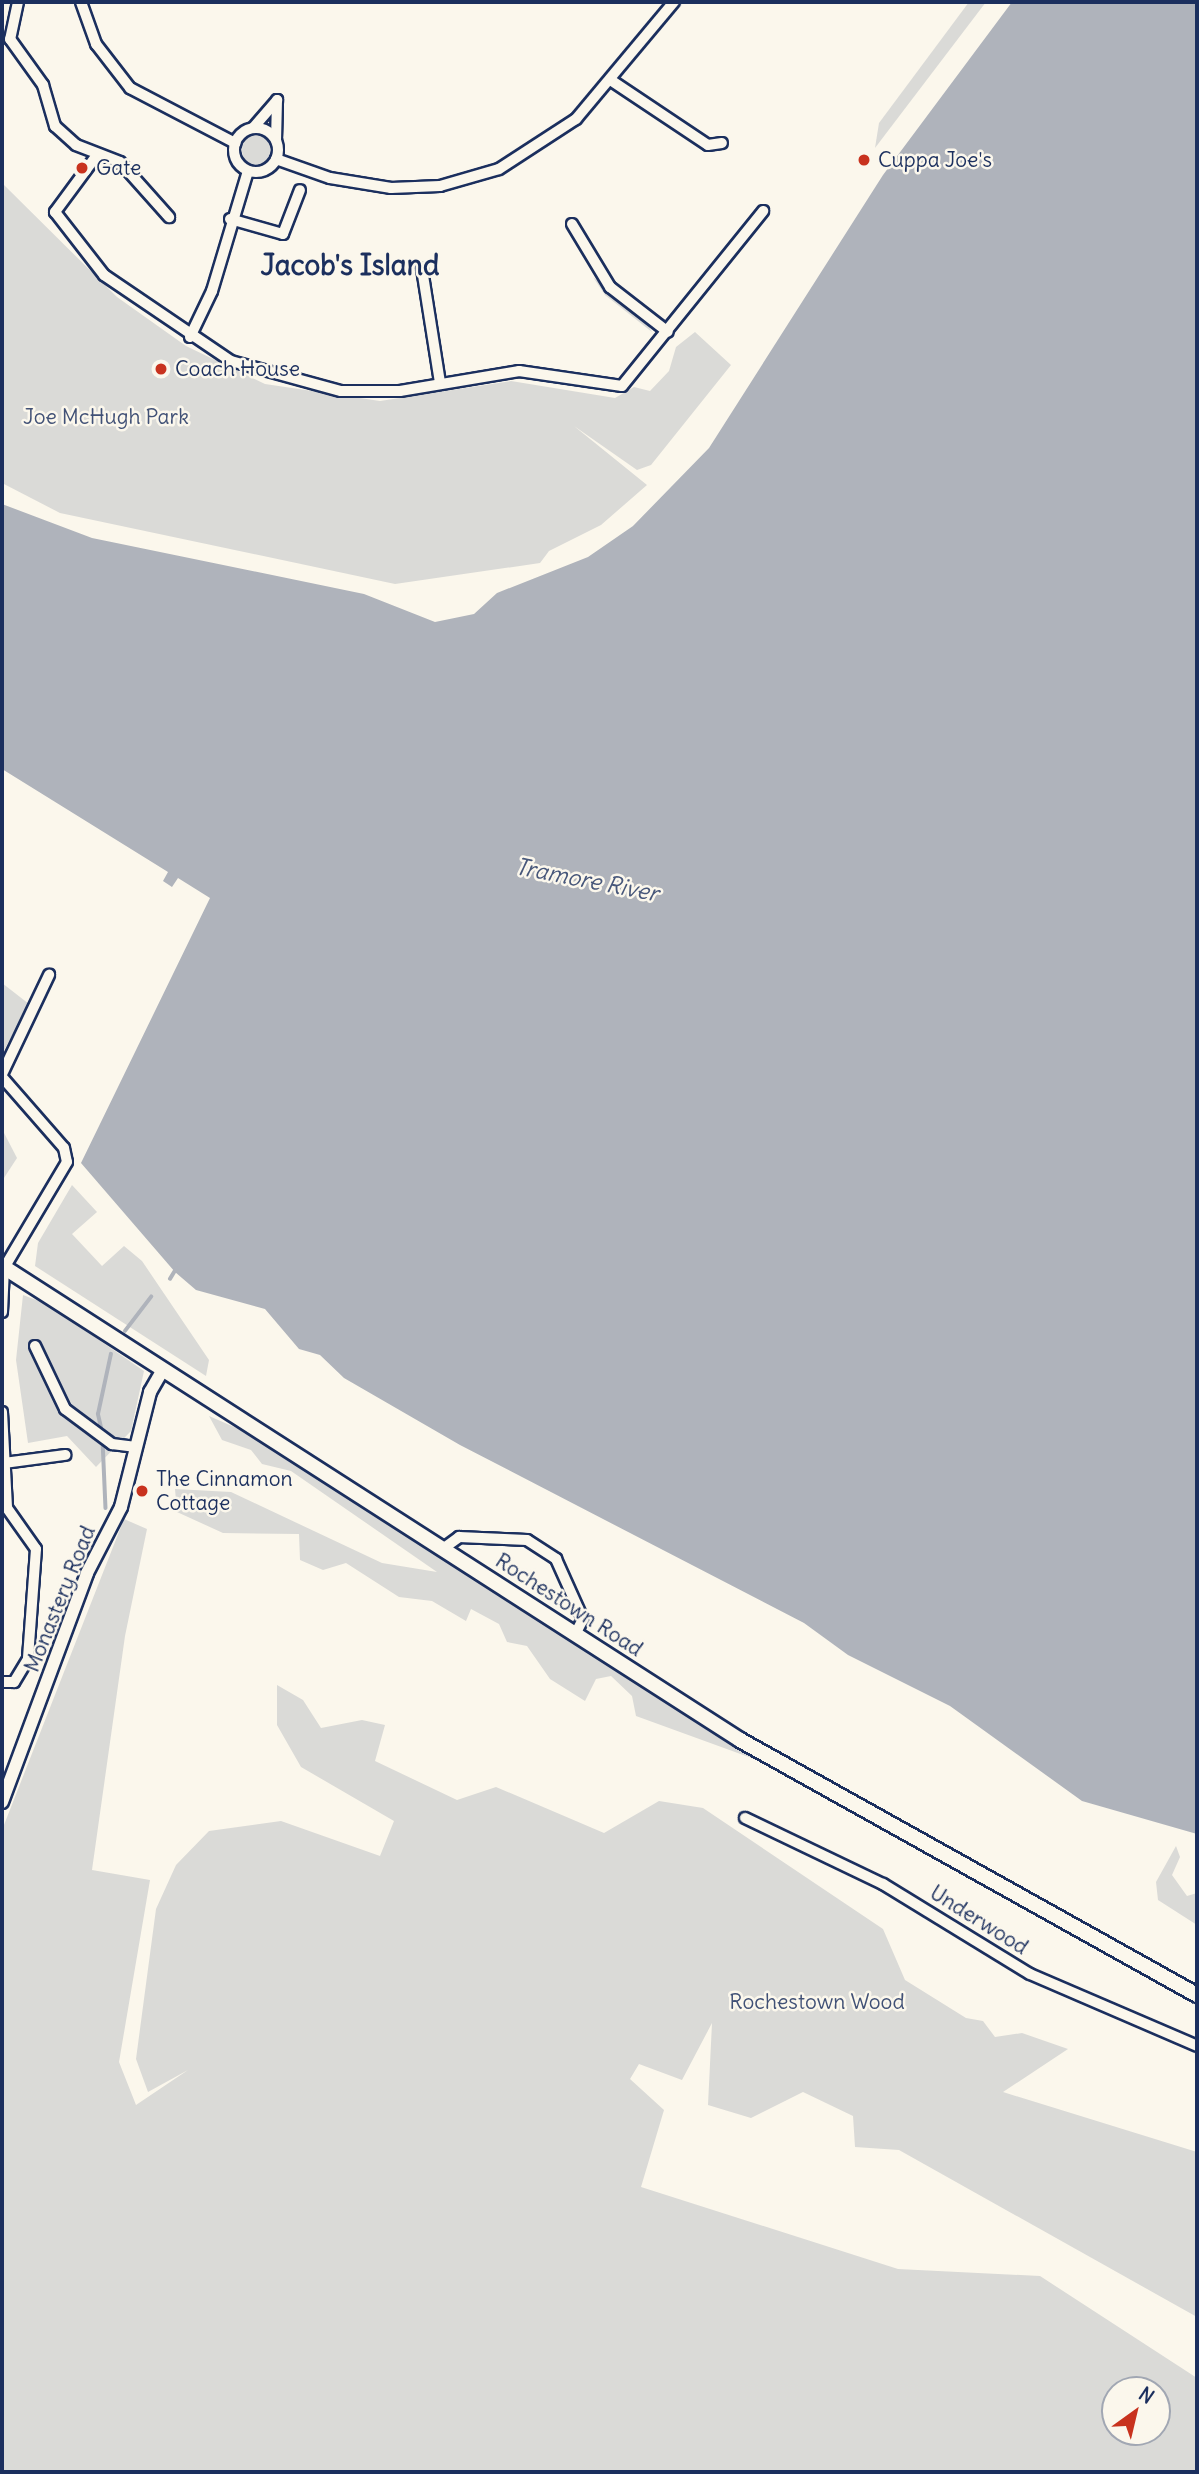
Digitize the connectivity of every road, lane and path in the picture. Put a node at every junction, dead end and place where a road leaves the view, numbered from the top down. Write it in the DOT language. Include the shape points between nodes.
graph roads {
  1 [pos="18,2"];
  2 [pos="81,2"];
  3 [pos="674,2"];
  4 [pos="612,81"];
  5 [pos="253,128"];
  6 [pos="276,140"];
  7 [pos="235,143"];
  8 [pos="722,143"];
  9 [pos="97,155"];
  10 [pos="276,159"];
  11 [pos="248,171"];
  12 [pos="300,190"];
  13 [pos="763,211"];
  14 [pos="169,217"];
  15 [pos="230,219"];
  16 [pos="572,225"];
  17 [pos="422,270"];
  18 [pos="668,332"];
  19 [pos="190,337"];
  20 [pos="440,383"];
  21 [pos="49,975"];
  22 [pos="2,1075"];
  23 [pos="3,1267"];
  24 [pos="2,1312"];
  25 [pos="35,1346"];
  26 [pos="162,1371"];
  27 [pos="2,1412"];
  28 [pos="136,1447"];
  29 [pos="65,1455"];
  30 [pos="4,1463"];
  31 [pos="444,1548"];
  32 [pos="575,1635"];
  33 [pos="2,1682"];
  34 [pos="2,1802"];
  35 [pos="745,1818"];
  36 [pos="1197,1995"];
  37 [pos="1197,2046"];
  1 -- 9 [label="street" via="10,39 43,85 49,115 62,135"];
  2 -- 7 [label="street" via="96,44 130,88"];
  3 -- 4 [label="street"];
  4 -- 8 [label="street" via="708,145"];
  4 -- 10 [label="street" via="548,141 464,181 391,188 330,178"];
  5 -- 6 [label="street"];
  5 -- 6 [label="street" via="277,100"];
  5 -- 7 [label="street"];
  6 -- 10 [label="street"];
  7 -- 11 [label="street" via="235,158"];
  9 -- 14 [label="street" via="120,162"];
  9 -- 19 [label="street" via="55,212 62,230 121,290"];
  10 -- 11 [label="street" via="268,169"];
  11 -- 15 [label="street"];
  12 -- 15 [label="street" via="283,234"];
  13 -- 18 [label="street"];
  15 -- 19 [label="street" via="212,291"];
  16 -- 18 [label="street" via="610,287"];
  17 -- 20 [label="street"];
  18 -- 20 [label="street" via="633,379 615,388 519,371"];
  19 -- 20 [label="street" via="246,367 320,389 400,391"];
  21 -- 22 [label="street"];
  22 -- 23 [label="street" via="64,1148 67,1162"];
  23 -- 24 [label="street"];
  23 -- 26 [label="main road"];
  25 -- 28 [label="street" via="65,1409 111,1443"];
  26 -- 28 [label="street, Monastery Road"];
  26 -- 31 [label="main road, Rochestown Road"];
  27 -- 30 [label="street"];
  28 -- 34 [label="street, Monastery Road" via="121,1507 87,1573"];
  29 -- 30 [label="street"];
  30 -- 33 [label="street" via="7,1508 36,1549 28,1659 14,1682"];
  31 -- 32 [label="main road, Rochestown Road"];
  31 -- 32 [label="street" via="459,1537 527,1540 556,1559 583,1619"];
  32 -- 36 [label="main road, Rochestown Road" via="925,1847"];
  35 -- 37 [label="street, Underwood" via="883,1884 1030,1974"];
}
